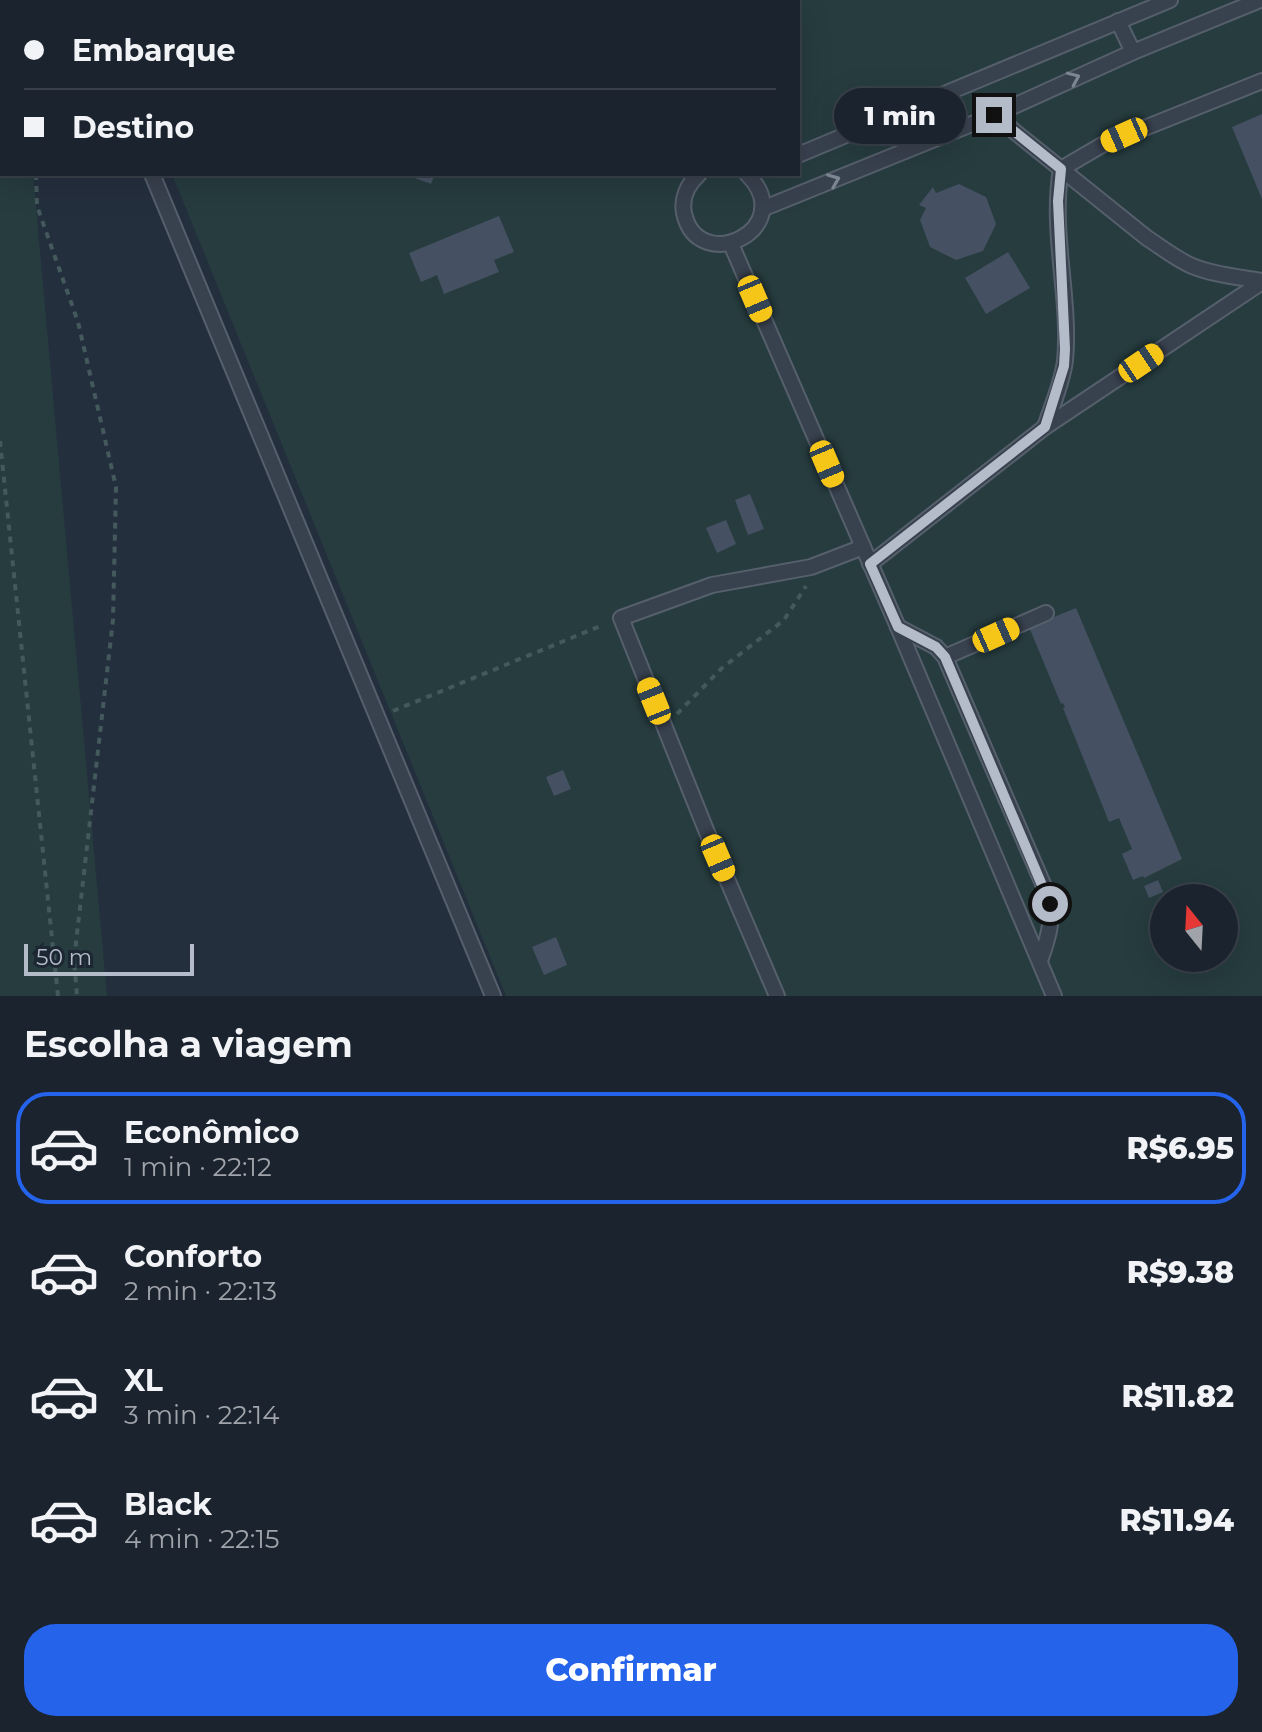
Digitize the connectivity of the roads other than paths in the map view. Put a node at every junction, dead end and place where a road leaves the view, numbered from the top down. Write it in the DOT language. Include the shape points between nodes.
graph roads {
  1 [pos="1170,0"];
  2 [pos="1260,0"];
  3 [pos="1118,21"];
  4 [pos="1133,52"];
  5 [pos="1262,81"];
  6 [pos="994,115"];
  7 [pos="800,154"];
  8 [pos="1061,169"];
  9 [pos="153,176"];
  10 [pos="698,176"];
  11 [pos="750,176"];
  12 [pos="762,209"];
  13 [pos="731,244"];
  14 [pos="1262,281"];
  15 [pos="1045,427"];
  16 [pos="863,547"];
  17 [pos="870,564"];
  18 [pos="1046,613"];
  19 [pos="898,627"];
  20 [pos="945,657"];
  21 [pos="1040,961"];
  22 [pos="493,996"];
  23 [pos="777,996"];
  24 [pos="1054,996"];
  1 -- 3 [label="lane"];
  2 -- 4 [label="lane"];
  3 -- 4 [label="lane"];
  3 -- 7 [label="lane"];
  6 -- 4 [label="lane, one-way"];
  5 -- 8 [label="lane" via="1124,135"];
  6 -- 8 [label="lane"];
  12 -- 6 [label="lane, one-way"];
  8 -- 14 [label="lane" via="1189,265"];
  8 -- 15 [label="lane" via="1064,366"];
  9 -- 22 [label="lane"];
  10 -- 13 [label="lane" via="683,203 689,226 707,241"];
  11 -- 12 [label="lane" via="760,191"];
  12 -- 13 [label="lane" via="757,225"];
  13 -- 16 [label="lane"];
  14 -- 15 [label="lane"];
  15 -- 17 [label="lane"];
  16 -- 17 [label="lane"];
  16 -- 23 [label="lane" via="811,567 712,585 621,618"];
  17 -- 19 [label="lane"];
  18 -- 20 [label="lane"];
  19 -- 20 [label="lane"];
  19 -- 21 [label="lane"];
  20 -- 21 [label="lane" via="1050,904 1050,933"];
  21 -- 24 [label="lane"];
}
